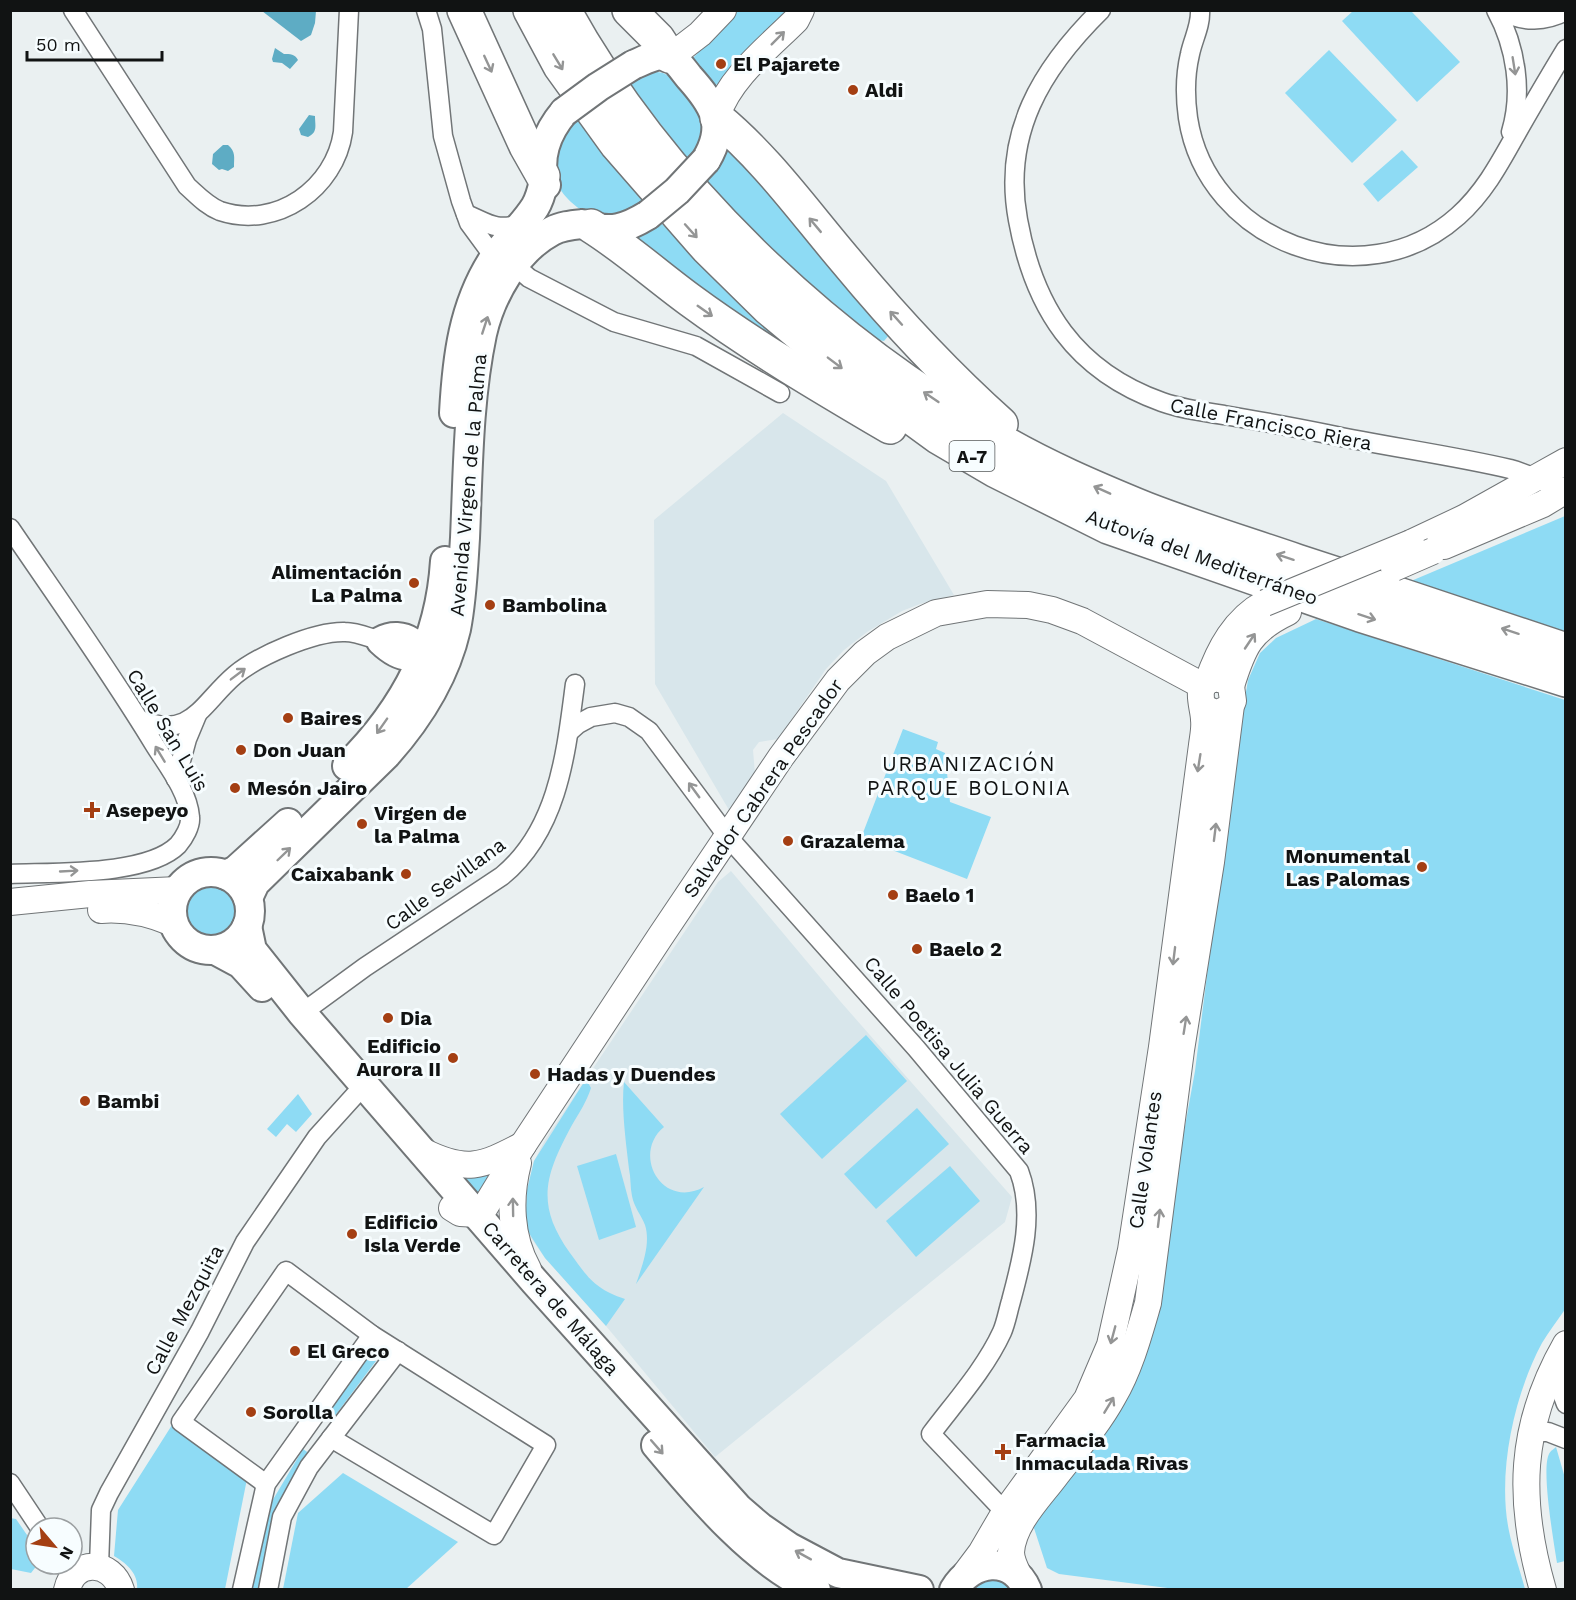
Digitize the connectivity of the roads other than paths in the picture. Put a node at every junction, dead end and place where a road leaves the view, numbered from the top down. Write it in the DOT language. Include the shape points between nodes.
graph roads {
  1 [pos="73,10"];
  2 [pos="349,10"];
  3 [pos="426,10"];
  4 [pos="464,10"];
  5 [pos="530,10"];
  6 [pos="564,10"];
  7 [pos="629,10"];
  8 [pos="801,10"];
  9 [pos="1101,10"];
  10 [pos="1496,10"];
  11 [pos="1503,10"];
  12 [pos="1566,11"];
  13 [pos="717,14"];
  14 [pos="1203,14"];
  15 [pos="1566,49"];
  16 [pos="670,57"];
  17 [pos="717,117"];
  18 [pos="1497,168"];
  19 [pos="544,178"];
  20 [pos="466,214"];
  21 [pos="522,224"];
  22 [pos="586,225"];
  23 [pos="504,261"];
  24 [pos="780,393"];
  25 [pos="1566,460"];
  26 [pos="1042,462"];
  27 [pos="1533,479"];
  28 [pos="1566,489"];
  29 [pos="1044,496"];
  30 [pos="1543,504"];
  31 [pos="10,528"];
  32 [pos="1467,536"];
  33 [pos="1422,547"];
  34 [pos="449,609"];
  35 [pos="389,642"];
  36 [pos="1566,650"];
  37 [pos="423,655"];
  38 [pos="1566,680"];
  39 [pos="575,684"];
  40 [pos="1215,693"];
  41 [pos="410,706"];
  42 [pos="197,715"];
  43 [pos="140,720"];
  44 [pos="568,732"];
  45 [pos="176,779"];
  46 [pos="728,837"];
  47 [pos="10,874"];
  48 [pos="226,875"];
  49 [pos="178,890"];
  50 [pos="248,898"];
  51 [pos="10,902"];
  52 [pos="10,916"];
  53 [pos="173,923"];
  54 [pos="247,927"];
  55 [pos="215,950"];
  56 [pos="302,1012"];
  57 [pos="1167,1078"];
  58 [pos="355,1095"];
  59 [pos="523,1145"];
  60 [pos="422,1151"];
  61 [pos="465,1211"];
  62 [pos="536,1282"];
  63 [pos="1123,1292"];
  64 [pos="1148,1303"];
  65 [pos="372,1335"];
  66 [pos="1566,1344"];
  67 [pos="398,1351"];
  68 [pos="1552,1367"];
  69 [pos="1566,1404"];
  70 [pos="1532,1432"];
  71 [pos="331,1438"];
  72 [pos="1566,1439"];
  73 [pos="10,1483"];
  74 [pos="266,1484"];
  75 [pos="32,1516"];
  76 [pos="1014,1516"];
  77 [pos="84,1554"];
  78 [pos="764,1557"];
  79 [pos="84,1574"];
  80 [pos="959,1581"];
  81 [pos="1026,1586"];
  82 [pos="915,1589"];
  83 [pos="121,1590"];
  84 [pos="242,1590"];
  85 [pos="268,1590"];
  86 [pos="777,1590"];
  87 [pos="818,1590"];
  88 [pos="868,1590"];
  89 [pos="1543,1590"];
  1 -- 2 [label="street" via="187,186 207,204 249,216 267,214 298,202 320,183 341,146"];
  3 -- 20 [label="street" via="432,29 443,136"];
  4 -- 19 [label="highway, one-way"];
  5 -- 29 [label="highway, Autovía del Mediterráneo / A-7, one-way" via="560,66 617,145 707,248 768,308 816,348 938,436"];
  26 -- 6 [label="highway, Autovía del Mediterráneo / A-7, one-way" via="998,440 916,388 803,300 677,172 628,112"];
  7 -- 16 [label="highway"];
  17 -- 8 [label="street, one-way" via="736,81 796,20"];
  9 -- 27 [label="street, Calle Francisco Riera" via="1056,61 1035,96 1020,130 1014,163 1015,205 1028,262 1059,329 1087,359 1110,376 1163,402 1509,469"];
  10 -- 18 [label="street, one-way" via="1509,41 1517,84 1512,127"];
  11 -- 12 [label="street" via="1526,19 1545,19"];
  13 -- 16 [label="street"];
  14 -- 18 [label="street" via="1187,75 1188,118 1193,139 1224,196 1255,226 1274,237 1293,246 1335,255 1379,254 1400,249 1439,231 1456,218"];
  15 -- 18 [label="street"];
  16 -- 17 [label="main road"];
  16 -- 19 [label="main road, bridge" via="656,55 633,65 564,112 548,134 543,154"];
  17 -- 22 [label="main road, bridge" via="716,142 706,160 648,215 615,230"];
  26 -- 17 [label="highway, one-way" via="914,339 766,166"];
  19 -- 21 [label="main road, Avenida Virgen de la Palma" via="534,208"];
  19 -- 22 [label="main road" via="551,196 565,212"];
  20 -- 21 [label="street" via="492,226"];
  20 -- 23 [label="street" via="469,223"];
  21 -- 23 [label="main road, Avenida Virgen de la Palma"];
  22 -- 23 [label="main road, Avenida Virgen de la Palma" via="567,225 551,231"];
  22 -- 29 [label="highway, one-way" via="765,352 968,473"];
  23 -- 24 [label="street" via="614,322 696,345"];
  23 -- 34 [label="main road, Avenida Virgen de la Palma" via="480,281 459,349 443,590"];
  25 -- 27 [label="street"];
  36 -- 26 [label="highway, Autovía del Mediterráneo / A-7, one-way" via="1147,509"];
  27 -- 28 [label="street, Calle Francisco Riera"];
  27 -- 30 [label="street"];
  27 -- 32 [label="street" via="1517,504 1473,525"];
  27 -- 33 [label="street"];
  28 -- 30 [label="street"];
  29 -- 38 [label="highway, Autovía del Mediterráneo / A-7, one-way" via="1119,531 1360,615"];
  30 -- 32 [label="street"];
  31 -- 43 [label="street, Calle San Luis"];
  32 -- 33 [label="street"];
  33 -- 40 [label="street, bridge" via="1277,607 1252,636"];
  34 -- 35 [label="main road"];
  34 -- 37 [label="main road, Avenida Virgen de la Palma"];
  34 -- 41 [label="main road, Avenida Virgen de la Palma" via="446,663"];
  35 -- 37 [label="main road" via="408,639"];
  35 -- 41 [label="main road" via="403,672"];
  42 -- 35 [label="street, one-way" via="235,675 302,639 346,632"];
  37 -- 41 [label="main road, Avenida Virgen de la Palma" via="413,678"];
  39 -- 44 [label="street, Calle Sevillana"];
  40 -- 46 [label="street, Salvador Cabrera Pescador" via="1082,621 1052,610 997,604 936,613 887,636 847,670 781,757"];
  40 -- 57 [label="street, Calle Volantes" via="1204,721"];
  41 -- 48 [label="main road, Avenida Virgen de la Palma, one-way" via="268,843"];
  50 -- 41 [label="main road, Avenida Virgen de la Palma, one-way" via="255,883 386,755"];
  42 -- 43 [label="street" via="169,727"];
  42 -- 45 [label="street"];
  45 -- 43 [label="street, Calle San Luis, one-way"];
  46 -- 44 [label="street, Calle Poetisa Julia Guerra, one-way" via="654,736 639,722 621,714 609,714 584,720"];
  44 -- 56 [label="street, Calle Sevillana" via="549,812 521,859 494,882"];
  47 -- 45 [label="street, Calle San Luis, one-way" via="118,868 164,854 177,846 191,819"];
  46 -- 59 [label="street, Salvador Cabrera Pescador"];
  46 -- 76 [label="street, Calle Poetisa Julia Guerra" via="916,1048 1019,1171 1025,1186 1026,1224 1021,1264 1002,1331 983,1364 931,1434"];
  48 -- 49 [label="main road" via="199,874"];
  48 -- 50 [label="main road" via="241,886"];
  49 -- 51 [label="street"];
  49 -- 53 [label="main road" via="172,906"];
  50 -- 54 [label="main road"];
  52 -- 53 [label="street" via="110,909 147,913"];
  53 -- 55 [label="main road" via="189,944"];
  54 -- 55 [label="main road" via="228,946"];
  54 -- 56 [label="main road, Carretera de Málaga" via="252,950"];
  55 -- 58 [label="main road, Carretera de Málaga" via="232,958 254,977"];
  56 -- 60 [label="main road, Carretera de Málaga"];
  57 -- 63 [label="street, Calle Volantes"];
  64 -- 57 [label="street, Calle Volantes, one-way"];
  58 -- 61 [label="main road, Carretera de Málaga"];
  58 -- 77 [label="street, Calle Mezquita" via="318,1137 245,1242 109,1493"];
  59 -- 60 [label="street" via="483,1164 446,1163"];
  59 -- 61 [label="street, Salvador Cabrera Pescador" via="485,1207"];
  62 -- 59 [label="street, Salvador Cabrera Pescador, one-way" via="516,1240 512,1211 513,1183"];
  60 -- 61 [label="main road, Carretera de Málaga"];
  61 -- 62 [label="main road, Carretera de Málaga"];
  61 -- 78 [label="main road, Carretera de Málaga, one-way" via="684,1478"];
  82 -- 62 [label="main road, Carretera de Málaga, one-way" via="838,1573 759,1527"];
  63 -- 64 [label="street"];
  63 -- 76 [label="street, Calle Volantes, one-way" via="1110,1346 1087,1399"];
  76 -- 64 [label="street, Calle Volantes, one-way" via="1104,1413 1115,1394"];
  65 -- 67 [label="street"];
  65 -- 74 [label="street"];
  65 -- 74 [label="street" via="286,1271 181,1422"];
  66 -- 68 [label="street"];
  67 -- 71 [label="street"];
  67 -- 71 [label="street" via="546,1445 494,1535"];
  68 -- 69 [label="street"];
  68 -- 70 [label="street"];
  70 -- 72 [label="street" via="1548,1432"];
  70 -- 89 [label="street" via="1527,1462 1528,1518 1530,1543"];
  71 -- 85 [label="street" via="309,1467 282,1517"];
  73 -- 75 [label="street"];
  74 -- 84 [label="street"];
  76 -- 80 [label="street, Calle Volantes"];
  76 -- 81 [label="street, Calle Volantes" via="1016,1533 1011,1552"];
  78 -- 86 [label="street" via="775,1576"];
  78 -- 87 [label="main road, Carretera de Málaga" via="800,1583"];
  79 -- 83 [label="street" via="114,1575"];
  80 -- 81 [label="main road, Carretera de Málaga" via="985,1565 995,1565 1005,1568"];
  80 -- 82 [label="main road, Carretera de Málaga" via="939,1588"];
  87 -- 88 [label="street" via="837,1582"];
}
